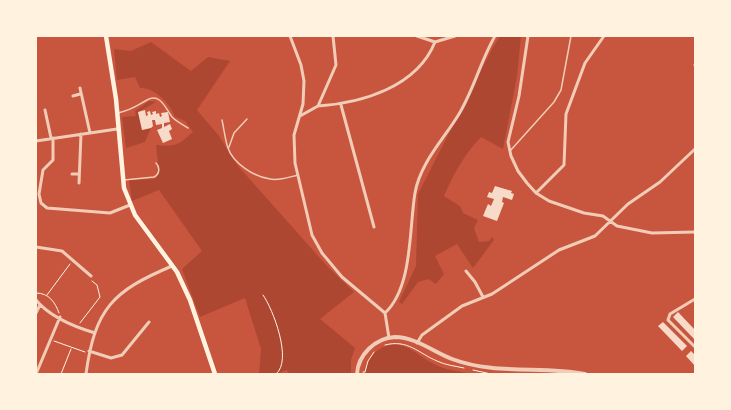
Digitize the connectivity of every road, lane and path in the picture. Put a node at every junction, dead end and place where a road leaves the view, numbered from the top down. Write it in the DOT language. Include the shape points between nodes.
graph roads {
  1 [pos="106,36"];
  2 [pos="290,36"];
  3 [pos="333,36"];
  4 [pos="418,36"];
  5 [pos="455,36"];
  6 [pos="495,36"];
  7 [pos="528,36"];
  8 [pos="571,36"];
  9 [pos="604,36"];
  10 [pos="435,42"];
  11 [pos="80,88"];
  12 [pos="80,94"];
  13 [pos="73,96"];
  14 [pos="341,105"];
  15 [pos="318,106"];
  16 [pos="45,110"];
  17 [pos="117,113"];
  18 [pos="300,116"];
  19 [pos="247,119"];
  20 [pos="222,120"];
  21 [pos="188,128"];
  22 [pos="118,129"];
  23 [pos="90,133"];
  24 [pos="81,134"];
  25 [pos="52,138"];
  26 [pos="36,141"];
  27 [pos="228,149"];
  28 [pos="695,149"];
  29 [pos="510,151"];
  30 [pos="156,163"];
  31 [pos="72,174"];
  32 [pos="79,174"];
  33 [pos="298,174"];
  34 [pos="123,181"];
  35 [pos="79,183"];
  36 [pos="536,193"];
  37 [pos="130,204"];
  38 [pos="611,220"];
  39 [pos="374,227"];
  40 [pos="695,232"];
  41 [pos="36,247"];
  42 [pos="73,260"];
  43 [pos="172,266"];
  44 [pos="466,271"];
  45 [pos="91,276"];
  46 [pos="36,293"];
  47 [pos="47,295"];
  48 [pos="263,295"];
  49 [pos="483,297"];
  50 [pos="695,299"];
  51 [pos="36,300"];
  52 [pos="40,304"];
  53 [pos="36,313"];
  54 [pos="385,313"];
  55 [pos="60,318"];
  56 [pos="149,322"];
  57 [pos="78,326"];
  58 [pos="95,333"];
  59 [pos="389,338"];
  60 [pos="50,339"];
  61 [pos="417,343"];
  62 [pos="382,345"];
  63 [pos="695,347"];
  64 [pos="72,348"];
  65 [pos="375,350"];
  66 [pos="89,353"];
  67 [pos="464,368"];
  68 [pos="471,370"];
  69 [pos="279,373"];
  70 [pos="357,373"];
  71 [pos="36,374"];
  72 [pos="61,374"];
  73 [pos="86,374"];
  74 [pos="215,374"];
  75 [pos="276,374"];
  76 [pos="492,374"];
  77 [pos="585,374"];
  1 -- 17 [label="main road"];
  2 -- 18 [label="street" via="302,65 304,80"];
  3 -- 15 [label="street" via="336,65"];
  4 -- 10 [label="street"];
  5 -- 10 [label="street"];
  6 -- 54 [label="street" via="466,102 417,184 407,261 399,289"];
  7 -- 29 [label="street" via="519,96 509,133"];
  8 -- 29 [label="lane" via="561,90 554,102"];
  9 -- 36 [label="street" via="585,63 566,114 564,165"];
  10 -- 14 [label="street" via="426,59 396,84 379,94"];
  11 -- 12 [label="street"];
  12 -- 13 [label="street"];
  12 -- 23 [label="street"];
  14 -- 15 [label="street"];
  14 -- 39 [label="street"];
  15 -- 18 [label="street"];
  16 -- 25 [label="street"];
  17 -- 21 [label="lane" via="136,108 148,99 154,98 161,101 172,117"];
  17 -- 22 [label="main road"];
  18 -- 33 [label="street" via="294,135"];
  19 -- 27 [label="lane" via="234,133"];
  20 -- 27 [label="lane"];
  22 -- 23 [label="street"];
  22 -- 34 [label="main road"];
  23 -- 24 [label="street"];
  24 -- 25 [label="street"];
  24 -- 32 [label="street"];
  25 -- 26 [label="street"];
  25 -- 37 [label="street" via="53,160 43,170 41,203 47,208 110,213"];
  27 -- 33 [label="lane" via="235,160 259,176 279,179"];
  28 -- 38 [label="street" via="660,182 628,204"];
  29 -- 36 [label="street" via="518,171"];
  30 -- 34 [label="lane" via="159,170 154,177"];
  31 -- 32 [label="street"];
  32 -- 35 [label="street"];
  33 -- 54 [label="street" via="312,235 322,253 342,277"];
  34 -- 37 [label="main road"];
  36 -- 38 [label="street" via="562,206"];
  37 -- 43 [label="main road" via="134,215"];
  38 -- 40 [label="street" via="617,226 652,233"];
  38 -- 49 [label="street" via="595,236 547,256 510,283"];
  41 -- 42 [label="street" via="62,251"];
  42 -- 45 [label="street"];
  42 -- 47 [label="path"];
  43 -- 58 [label="street" via="123,291 101,316"];
  43 -- 74 [label="main road" via="190,300"];
  44 -- 49 [label="street"];
  45 -- 57 [label="path" via="100,297"];
  46 -- 47 [label="path"];
  47 -- 55 [label="path" via="55,302"];
  48 -- 69 [label="path" via="277,322 283,356"];
  49 -- 61 [label="street" via="462,306 422,335"];
  50 -- 63 [label="street" via="670,314 668,320"];
  51 -- 52 [label="street"];
  52 -- 53 [label="street"];
  52 -- 55 [label="street"];
  54 -- 59 [label="street"];
  55 -- 57 [label="street"];
  55 -- 60 [label="street"];
  56 -- 66 [label="street" via="122,355 112,358"];
  57 -- 58 [label="street"];
  58 -- 66 [label="street"];
  59 -- 61 [label="street" via="407,339"];
  59 -- 70 [label="street" via="365,352 358,364"];
  60 -- 64 [label="path"];
  60 -- 71 [label="street"];
  61 -- 77 [label="street" via="453,359 491,368"];
  62 -- 67 [label="path" via="402,343 438,362"];
  64 -- 66 [label="path"];
  64 -- 72 [label="path"];
  65 -- 70 [label="path" via="365,372"];
  66 -- 73 [label="street"];
  68 -- 76 [label="path"];
  69 -- 75 [label="path"];
}
